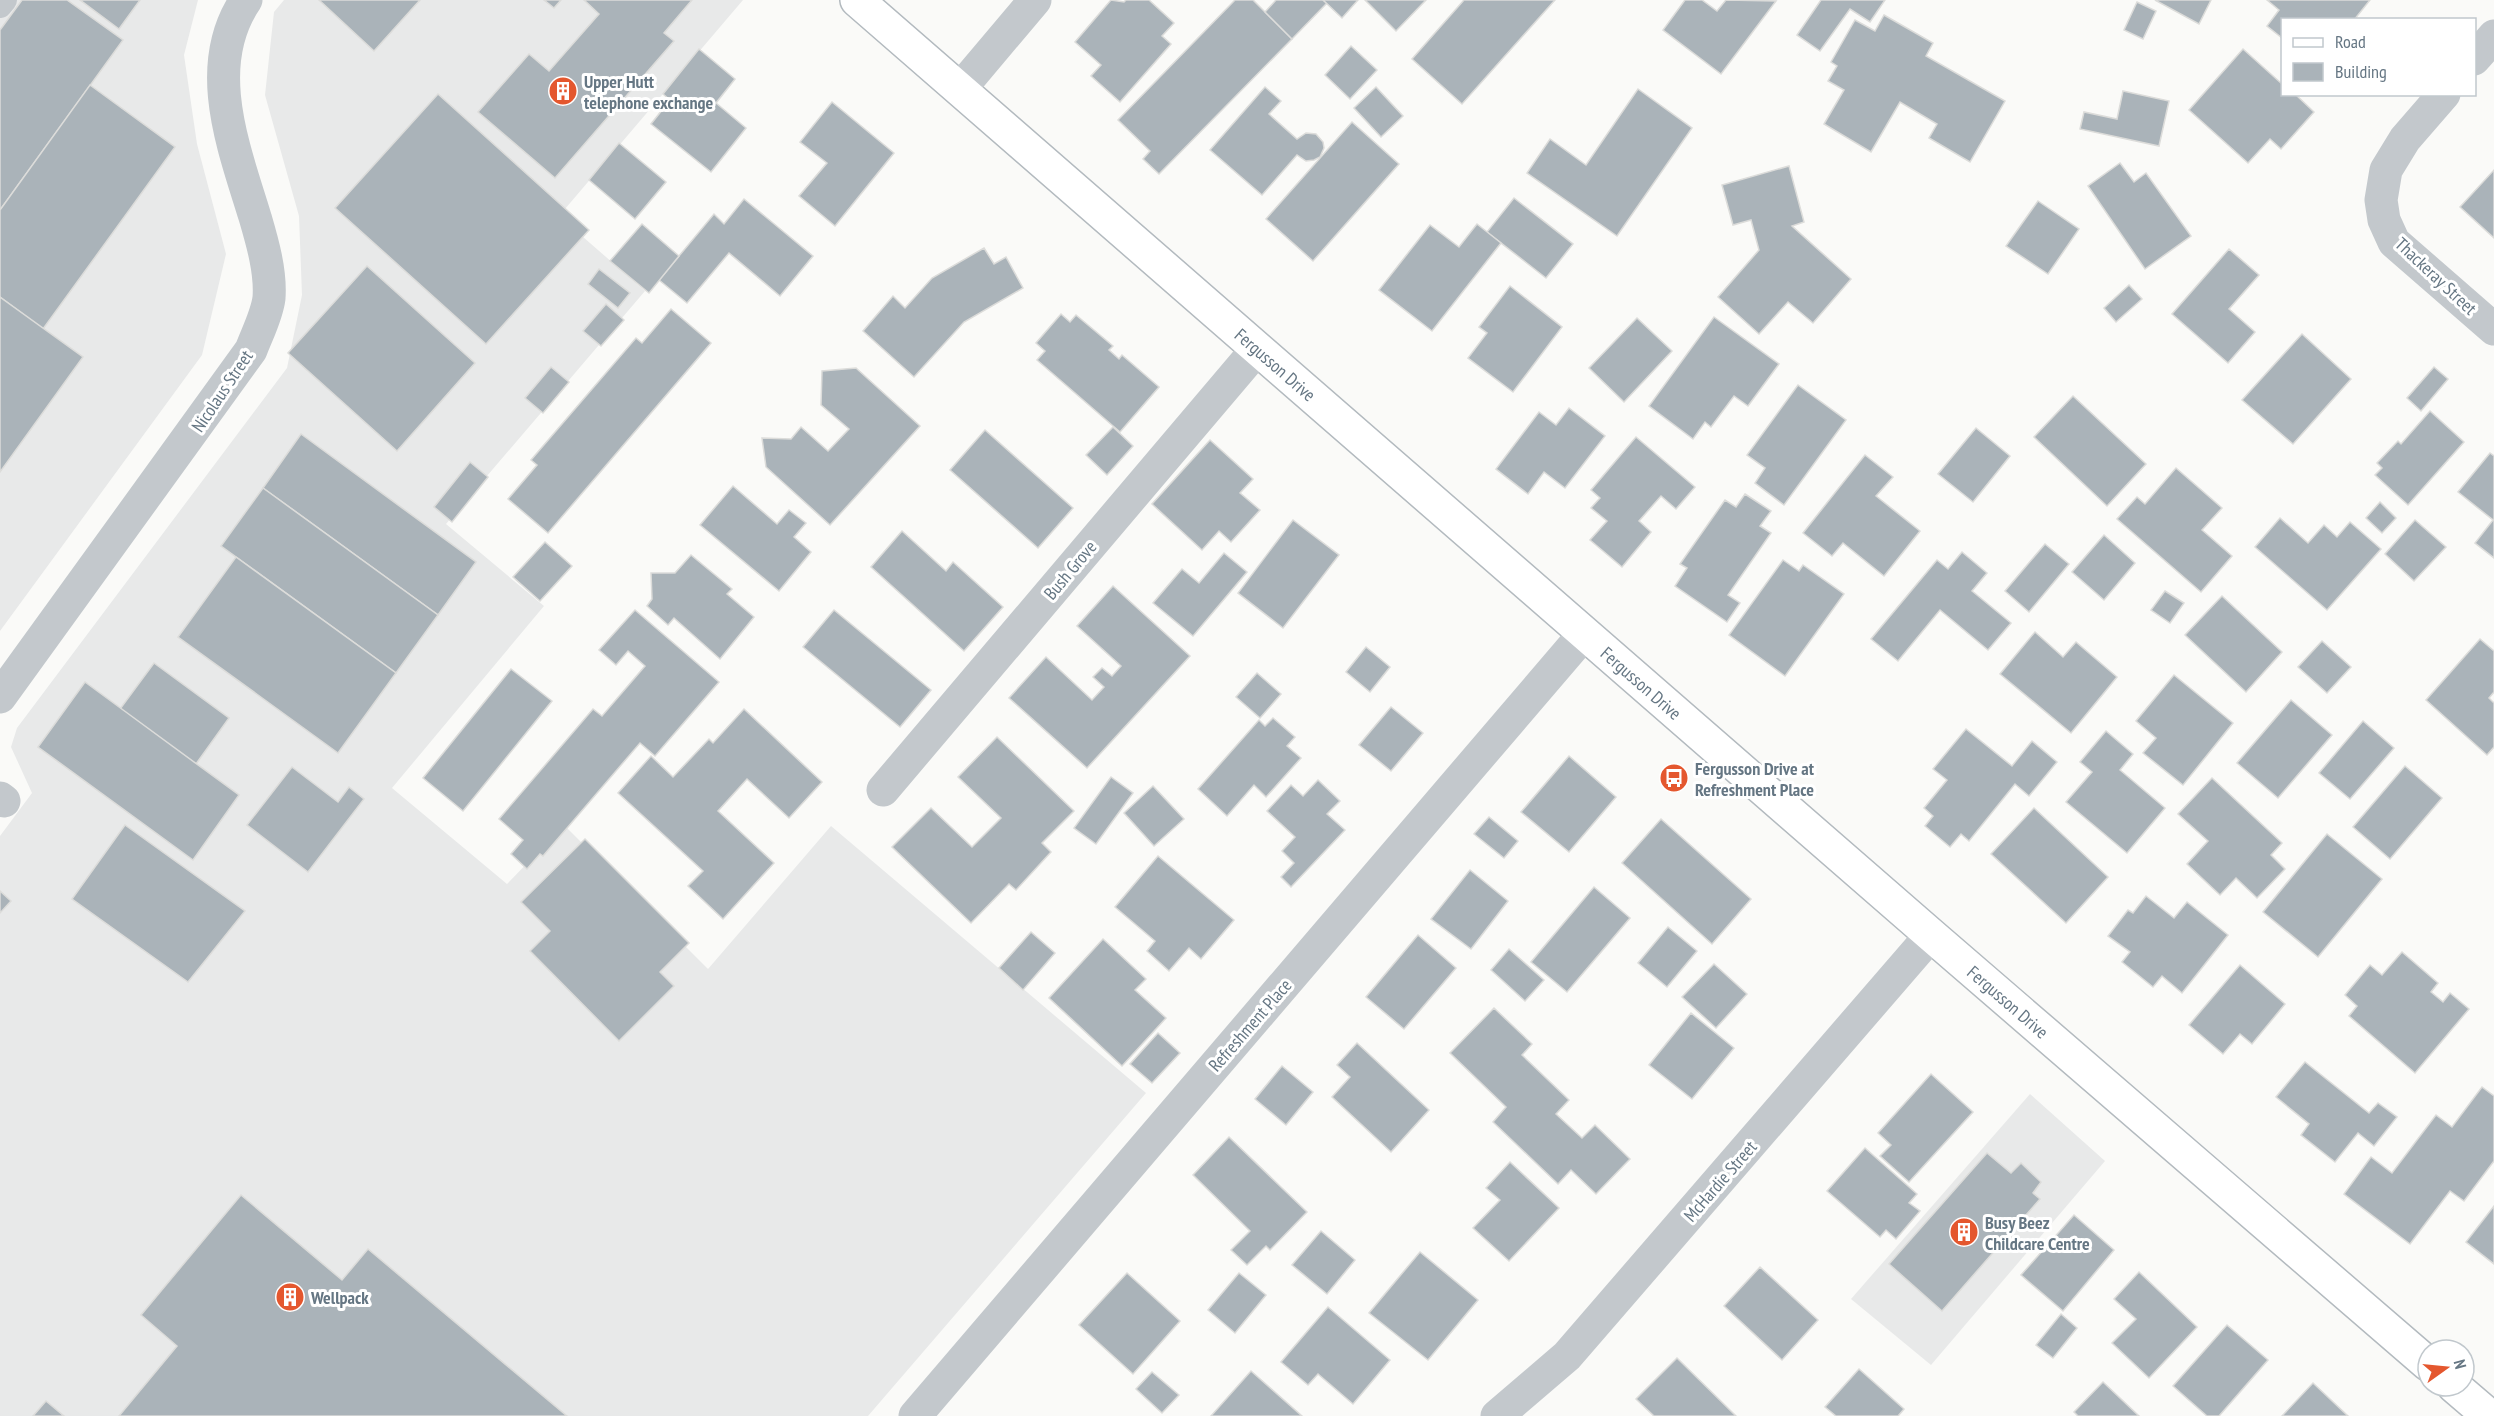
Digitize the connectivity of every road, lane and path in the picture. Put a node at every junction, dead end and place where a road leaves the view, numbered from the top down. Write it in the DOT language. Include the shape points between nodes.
graph roads {
  1 [pos="4,0"];
  2 [pos="246,0"];
  3 [pos="857,0"];
  4 [pos="1035,0"];
  5 [pos="0,6"];
  6 [pos="2494,36"];
  7 [pos="2476,58"];
  8 [pos="960,89"];
  9 [pos="2442,96"];
  10 [pos="2494,329"];
  11 [pos="1257,349"];
  12 [pos="1584,634"];
  13 [pos="0,697"];
  14 [pos="883,790"];
  15 [pos="1931,935"];
  16 [pos="2416,1354"];
  17 [pos="2468,1398"];
  18 [pos="915,1416"];
  19 [pos="1497,1416"];
  20 [pos="2489,1416"];
  1 -- 5 [label="lane"];
  2 -- 13 [label="street, Nicolaus Street" via="234,18 224,68 225,118 264,248 269,298 251,350"];
  3 -- 8 [label="main road, Fergusson Drive"];
  4 -- 8 [label="street"];
  6 -- 7 [label="street"];
  8 -- 11 [label="main road, Fergusson Drive"];
  9 -- 10 [label="street, Thackeray Street" via="2405,139 2386,170 2381,200 2384,220 2394,242"];
  11 -- 12 [label="main road, Fergusson Drive"];
  11 -- 14 [label="street, Bush Grove"];
  12 -- 15 [label="main road, Fergusson Drive"];
  12 -- 18 [label="street, Refreshment Place"];
  15 -- 16 [label="main road, Fergusson Drive"];
  15 -- 19 [label="street, McHardie Street" via="1567,1356"];
  17 -- 20 [label="main road"];
}
